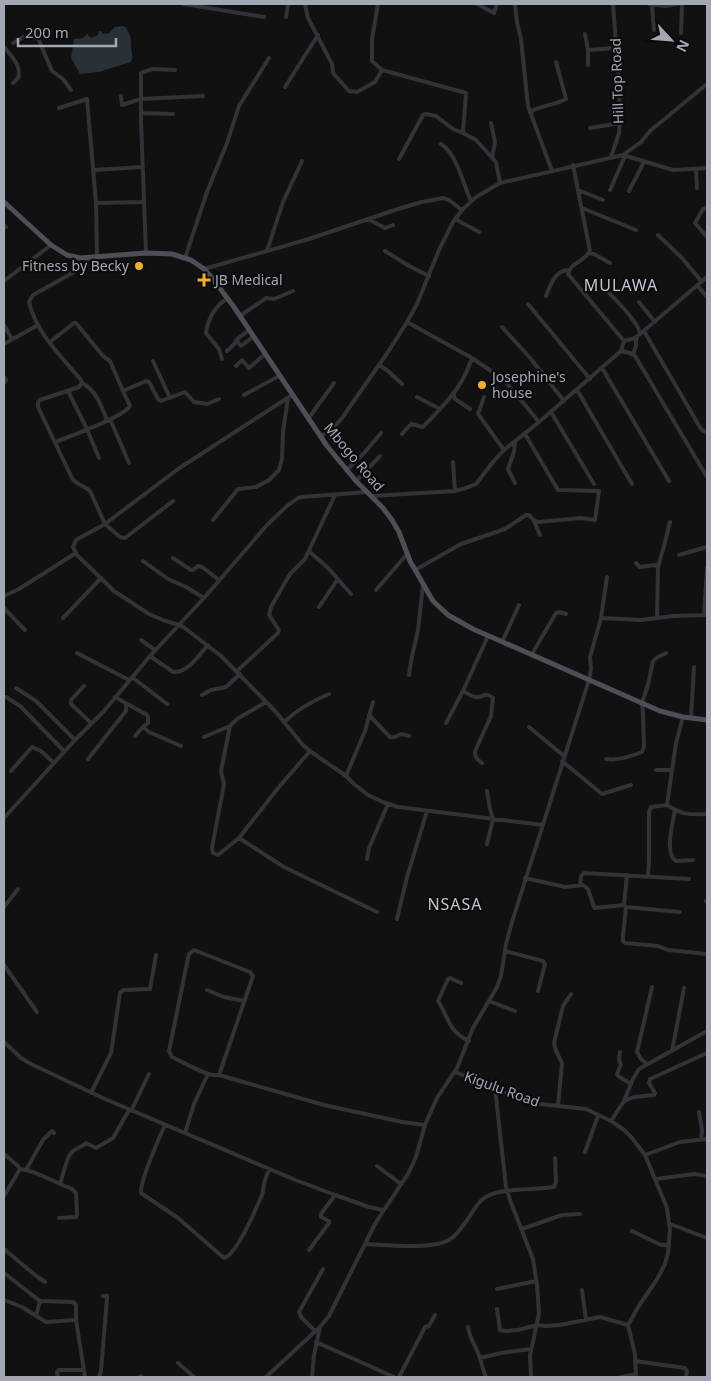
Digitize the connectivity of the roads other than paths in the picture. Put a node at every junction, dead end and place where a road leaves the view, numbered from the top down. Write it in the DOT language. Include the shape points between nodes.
graph roads {
  1 [pos="180,4"];
  2 [pos="184,4"];
  3 [pos="288,4"];
  4 [pos="305,4"];
  5 [pos="378,4"];
  6 [pos="477,4"];
  7 [pos="497,4"];
  8 [pos="515,4"];
  9 [pos="613,4"];
  10 [pos="650,4"];
  11 [pos="678,4"];
  12 [pos="682,4"];
  13 [pos="264,17"];
  14 [pos="286,17"];
  15 [pos="654,30"];
  16 [pos="681,33"];
  17 [pos="585,34"];
  18 [pos="318,35"];
  19 [pos="12,43"];
  20 [pos="616,48"];
  21 [pos="4,49"];
  22 [pos="588,50"];
  23 [pos="269,58"];
  24 [pos="556,62"];
  25 [pos="588,65"];
  26 [pos="175,70"];
  27 [pos="382,70"];
  28 [pos="13,83"];
  29 [pos="707,84"];
  30 [pos="285,87"];
  31 [pos="71,90"];
  32 [pos="121,96"];
  33 [pos="203,96"];
  34 [pos="141,100"];
  35 [pos="59,108"];
  36 [pos="530,112"];
  37 [pos="141,113"];
  38 [pos="173,114"];
  39 [pos="491,123"];
  40 [pos="620,123"];
  41 [pos="590,128"];
  42 [pos="463,133"];
  43 [pos="441,144"];
  44 [pos="624,156"];
  45 [pos="611,157"];
  46 [pos="399,158"];
  47 [pos="492,158"];
  48 [pos="302,161"];
  49 [pos="644,162"];
  50 [pos="573,165"];
  51 [pos="143,167"];
  52 [pos="696,168"];
  53 [pos="707,168"];
  54 [pos="93,170"];
  55 [pos="552,171"];
  56 [pos="500,183"];
  57 [pos="697,188"];
  58 [pos="578,190"];
  59 [pos="610,190"];
  60 [pos="629,191"];
  61 [pos="603,200"];
  62 [pos="471,201"];
  63 [pos="4,202"];
  64 [pos="144,202"];
  65 [pos="96,203"];
  66 [pos="582,208"];
  67 [pos="707,208"];
  68 [pos="462,210"];
  69 [pos="368,219"];
  70 [pos="455,219"];
  71 [pos="392,225"];
  72 [pos="636,230"];
  73 [pos="479,232"];
  74 [pos="658,235"];
  75 [pos="707,238"];
  76 [pos="52,246"];
  77 [pos="267,251"];
  78 [pos="385,251"];
  79 [pos="146,253"];
  80 [pos="589,253"];
  81 [pos="89,257"];
  82 [pos="97,257"];
  83 [pos="185,258"];
  84 [pos="610,263"];
  85 [pos="204,269"];
  86 [pos="569,270"];
  87 [pos="429,276"];
  88 [pos="707,278"];
  89 [pos="4,281"];
  90 [pos="702,282"];
  91 [pos="698,286"];
  92 [pos="606,290"];
  93 [pos="293,291"];
  94 [pos="546,296"];
  95 [pos="707,297"];
  96 [pos="228,298"];
  97 [pos="639,302"];
  98 [pos="528,304"];
  99 [pos="240,316"];
  100 [pos="407,322"];
  101 [pos="655,322"];
  102 [pos="4,325"];
  103 [pos="38,325"];
  104 [pos="502,327"];
  105 [pos="249,330"];
  106 [pos="641,334"];
  107 [pos="253,337"];
  108 [pos="12,339"];
  109 [pos="624,341"];
  110 [pos="50,342"];
  111 [pos="237,342"];
  112 [pos="4,344"];
  113 [pos="227,351"];
  114 [pos="621,351"];
  115 [pos="265,354"];
  116 [pos="633,354"];
  117 [pos="472,358"];
  118 [pos="222,359"];
  119 [pos="153,361"];
  120 [pos="379,365"];
  121 [pos="236,366"];
  122 [pos="602,368"];
  123 [pos="279,376"];
  124 [pos="4,377"];
  125 [pos="590,378"];
  126 [pos="82,383"];
  127 [pos="334,383"];
  128 [pos="4,384"];
  129 [pos="402,384"];
  130 [pos="577,390"];
  131 [pos="68,391"];
  132 [pos="123,391"];
  133 [pos="453,394"];
  134 [pos="244,395"];
  135 [pos="417,396"];
  136 [pos="290,397"];
  137 [pos="484,397"];
  138 [pos="170,398"];
  139 [pos="219,399"];
  140 [pos="564,401"];
  141 [pos="440,408"];
  142 [pos="470,409"];
  143 [pos="551,412"];
  144 [pos="308,419"];
  145 [pos="108,420"];
  146 [pos="539,422"];
  147 [pos="87,429"];
  148 [pos="707,432"];
  149 [pos="381,433"];
  150 [pos="402,434"];
  151 [pos="525,434"];
  152 [pos="320,437"];
  153 [pos="55,442"];
  154 [pos="515,442"];
  155 [pos="504,450"];
  156 [pos="380,456"];
  157 [pos="99,458"];
  158 [pos="453,462"];
  159 [pos="129,463"];
  160 [pos="347,470"];
  161 [pos="707,476"];
  162 [pos="669,480"];
  163 [pos="356,481"];
  164 [pos="515,483"];
  165 [pos="594,484"];
  166 [pos="632,484"];
  167 [pos="455,491"];
  168 [pos="370,494"];
  169 [pos="335,495"];
  170 [pos="173,501"];
  171 [pos="213,520"];
  172 [pos="534,520"];
  173 [pos="670,522"];
  174 [pos="105,524"];
  175 [pos="540,535"];
  176 [pos="707,547"];
  177 [pos="309,551"];
  178 [pos="76,553"];
  179 [pos="407,554"];
  180 [pos="679,555"];
  181 [pos="173,558"];
  182 [pos="143,561"];
  183 [pos="636,563"];
  184 [pos="658,567"];
  185 [pos="707,568"];
  186 [pos="415,570"];
  187 [pos="607,577"];
  188 [pos="101,578"];
  189 [pos="338,579"];
  190 [pos="219,580"];
  191 [pos="423,585"];
  192 [pos="376,590"];
  193 [pos="351,594"];
  194 [pos="4,596"];
  195 [pos="204,598"];
  196 [pos="519,605"];
  197 [pos="4,608"];
  198 [pos="319,608"];
  199 [pos="566,614"];
  200 [pos="706,615"];
  201 [pos="63,618"];
  202 [pos="601,618"];
  203 [pos="657,618"];
  204 [pos="179,624"];
  205 [pos="25,630"];
  206 [pos="488,636"];
  207 [pos="141,640"];
  208 [pos="502,642"];
  209 [pos="208,645"];
  210 [pos="155,650"];
  211 [pos="666,653"];
  212 [pos="77,654"];
  213 [pos="532,654"];
  214 [pos="150,656"];
  215 [pos="694,667"];
  216 [pos="238,673"];
  217 [pos="409,676"];
  218 [pos="130,679"];
  219 [pos="589,680"];
  220 [pos="84,686"];
  221 [pos="16,688"];
  222 [pos="464,691"];
  223 [pos="329,694"];
  224 [pos="202,695"];
  225 [pos="6,697"];
  226 [pos="115,697"];
  227 [pos="266,702"];
  228 [pos="373,702"];
  229 [pos="642,703"];
  230 [pos="126,704"];
  231 [pos="167,704"];
  232 [pos="369,715"];
  233 [pos="683,717"];
  234 [pos="690,718"];
  235 [pos="707,720"];
  236 [pos="284,722"];
  237 [pos="91,723"];
  238 [pos="446,723"];
  239 [pos="230,726"];
  240 [pos="144,727"];
  241 [pos="528,727"];
  242 [pos="135,736"];
  243 [pos="409,736"];
  244 [pos="204,737"];
  245 [pos="75,740"];
  246 [pos="180,746"];
  247 [pos="64,751"];
  248 [pos="310,751"];
  249 [pos="88,759"];
  250 [pos="563,759"];
  251 [pos="606,759"];
  252 [pos="54,763"];
  253 [pos="482,763"];
  254 [pos="656,770"];
  255 [pos="672,770"];
  256 [pos="11,771"];
  257 [pos="346,776"];
  258 [pos="631,785"];
  259 [pos="487,791"];
  260 [pos="388,804"];
  261 [pos="667,805"];
  262 [pos="675,810"];
  263 [pos="427,811"];
  264 [pos="707,814"];
  265 [pos="4,818"];
  266 [pos="493,819"];
  267 [pos="543,825"];
  268 [pos="240,838"];
  269 [pos="487,844"];
  270 [pos="367,860"];
  271 [pos="693,860"];
  272 [pos="627,876"];
  273 [pos="648,877"];
  274 [pos="525,878"];
  275 [pos="689,879"];
  276 [pos="580,885"];
  277 [pos="18,889"];
  278 [pos="625,906"];
  279 [pos="4,907"];
  280 [pos="377,912"];
  281 [pos="680,912"];
  282 [pos="397,919"];
  283 [pos="505,951"];
  284 [pos="707,954"];
  285 [pos="156,955"];
  286 [pos="4,965"];
  287 [pos="461,983"];
  288 [pos="652,987"];
  289 [pos="684,988"];
  290 [pos="207,990"];
  291 [pos="538,991"];
  292 [pos="571,994"];
  293 [pos="244,1001"];
  294 [pos="489,1002"];
  295 [pos="515,1011"];
  296 [pos="37,1012"];
  297 [pos="707,1031"];
  298 [pos="469,1040"];
  299 [pos="4,1042"];
  300 [pos="672,1051"];
  301 [pos="620,1052"];
  302 [pos="707,1054"];
  303 [pos="648,1064"];
  304 [pos="455,1072"];
  305 [pos="149,1074"];
  306 [pos="208,1074"];
  307 [pos="220,1074"];
  308 [pos="631,1084"];
  309 [pos="495,1088"];
  310 [pos="91,1093"];
  311 [pos="624,1100"];
  312 [pos="558,1106"];
  313 [pos="130,1110"];
  314 [pos="699,1112"];
  315 [pos="598,1116"];
  316 [pos="611,1121"];
  317 [pos="165,1125"];
  318 [pos="425,1125"];
  319 [pos="54,1133"];
  320 [pos="185,1133"];
  321 [pos="707,1139"];
  322 [pos="701,1140"];
  323 [pos="585,1152"];
  324 [pos="4,1154"];
  325 [pos="645,1155"];
  326 [pos="556,1158"];
  327 [pos="377,1166"];
  328 [pos="20,1169"];
  329 [pos="270,1169"];
  330 [pos="26,1170"];
  331 [pos="707,1176"];
  332 [pos="656,1179"];
  333 [pos="60,1184"];
  334 [pos="401,1184"];
  335 [pos="508,1191"];
  336 [pos="335,1195"];
  337 [pos="4,1196"];
  338 [pos="383,1210"];
  339 [pos="580,1214"];
  340 [pos="59,1218"];
  341 [pos="670,1224"];
  342 [pos="522,1229"];
  343 [pos="632,1231"];
  344 [pos="707,1238"];
  345 [pos="366,1244"];
  346 [pos="668,1245"];
  347 [pos="4,1249"];
  348 [pos="309,1250"];
  349 [pos="323,1269"];
  350 [pos="4,1273"];
  351 [pos="536,1281"];
  352 [pos="45,1282"];
  353 [pos="497,1288"];
  354 [pos="582,1290"];
  355 [pos="103,1296"];
  356 [pos="4,1300"];
  357 [pos="40,1301"];
  358 [pos="497,1309"];
  359 [pos="435,1315"];
  360 [pos="36,1316"];
  361 [pos="76,1320"];
  362 [pos="586,1320"];
  363 [pos="537,1325"];
  364 [pos="628,1325"];
  365 [pos="320,1327"];
  366 [pos="468,1327"];
  367 [pos="315,1331"];
  368 [pos="316,1342"];
  369 [pos="531,1349"];
  370 [pos="480,1358"];
  371 [pos="635,1361"];
  372 [pos="178,1363"];
  373 [pos="84,1370"];
  374 [pos="636,1376"];
  375 [pos="58,1377"];
  376 [pos="85,1377"];
  377 [pos="99,1377"];
  378 [pos="194,1377"];
  379 [pos="266,1377"];
  380 [pos="312,1377"];
  381 [pos="394,1377"];
  382 [pos="399,1377"];
  383 [pos="486,1377"];
  384 [pos="531,1377"];
  385 [pos="621,1377"];
  386 [pos="686,1377"];
  1 -- 2 [label="street"];
  2 -- 13 [label="street"];
  3 -- 14 [label="street"];
  4 -- 18 [label="street" via="308,18"];
  5 -- 27 [label="street" via="372,61"];
  6 -- 7 [label="street" via="494,13"];
  8 -- 36 [label="street"];
  9 -- 20 [label="street, Hill Top Road"];
  10 -- 11 [label="street"];
  10 -- 15 [label="street"];
  12 -- 16 [label="street"];
  17 -- 22 [label="street"];
  18 -- 27 [label="street" via="333,72 349,91 357,92 374,82"];
  18 -- 30 [label="street"];
  19 -- 31 [label="street" via="34,31 52,70 64,79"];
  20 -- 22 [label="street"];
  20 -- 40 [label="street, Hill Top Road"];
  21 -- 28 [label="street" via="18,66 18,78"];
  22 -- 25 [label="street"];
  23 -- 83 [label="street" via="240,106"];
  24 -- 36 [label="street" via="566,99"];
  26 -- 34 [label="street" via="152,69 141,73"];
  27 -- 42 [label="street" via="465,92"];
  29 -- 44 [label="street"];
  32 -- 34 [label="street" via="122,105"];
  33 -- 34 [label="street"];
  34 -- 37 [label="street"];
  35 -- 54 [label="street" via="87,99"];
  36 -- 55 [label="street"];
  37 -- 38 [label="street"];
  37 -- 51 [label="street"];
  39 -- 47 [label="street" via="495,142"];
  40 -- 41 [label="street"];
  40 -- 45 [label="street, Hill Top Road"];
  42 -- 46 [label="street" via="436,116 424,114"];
  42 -- 47 [label="street" via="476,140"];
  43 -- 62 [label="street" via="458,168"];
  44 -- 45 [label="street"];
  44 -- 49 [label="street"];
  44 -- 59 [label="street"];
  45 -- 50 [label="street"];
  47 -- 56 [label="street"];
  48 -- 77 [label="street" via="282,202"];
  49 -- 52 [label="street" via="673,170"];
  49 -- 60 [label="street"];
  50 -- 55 [label="street"];
  50 -- 58 [label="street"];
  51 -- 54 [label="street"];
  51 -- 64 [label="street"];
  52 -- 53 [label="street"];
  52 -- 57 [label="street"];
  54 -- 65 [label="street"];
  55 -- 56 [label="street"];
  56 -- 62 [label="street"];
  58 -- 61 [label="street"];
  58 -- 66 [label="street"];
  62 -- 68 [label="street"];
  63 -- 76 [label="main road, Mbogo Road"];
  64 -- 65 [label="street"];
  64 -- 79 [label="street"];
  65 -- 82 [label="street"];
  66 -- 72 [label="street"];
  66 -- 80 [label="street"];
  67 -- 75 [label="street" via="703,209 695,224"];
  68 -- 69 [label="street" via="443,198"];
  68 -- 70 [label="street"];
  69 -- 71 [label="street" via="385,228"];
  69 -- 77 [label="street"];
  70 -- 73 [label="street"];
  70 -- 87 [label="street"];
  74 -- 90 [label="street"];
  76 -- 81 [label="main road, Mbogo Road" via="67,255"];
  76 -- 89 [label="street"];
  77 -- 85 [label="street"];
  78 -- 87 [label="street"];
  79 -- 82 [label="main road, Mbogo Road"];
  79 -- 83 [label="main road, Mbogo Road"];
  80 -- 84 [label="street"];
  80 -- 86 [label="street"];
  81 -- 82 [label="main road, Mbogo Road"];
  81 -- 103 [label="street" via="85,266 31,298 30,306"];
  83 -- 85 [label="main road, Mbogo Road"];
  85 -- 96 [label="main road, Mbogo Road"];
  86 -- 94 [label="street" via="559,272"];
  86 -- 109 [label="street" via="568,274"];
  87 -- 100 [label="street"];
  88 -- 90 [label="street"];
  90 -- 91 [label="street"];
  91 -- 95 [label="street"];
  91 -- 101 [label="street"];
  92 -- 106 [label="street" via="624,308"];
  93 -- 99 [label="street" via="274,299 265,298"];
  96 -- 99 [label="main road, Mbogo Road"];
  96 -- 118 [label="street" via="209,319 206,333 219,349"];
  97 -- 101 [label="street"];
  98 -- 125 [label="street"];
  99 -- 105 [label="main road, Mbogo Road"];
  100 -- 117 [label="street"];
  100 -- 120 [label="street"];
  101 -- 106 [label="street"];
  102 -- 108 [label="street"];
  103 -- 108 [label="street"];
  103 -- 110 [label="street"];
  104 -- 140 [label="street"];
  105 -- 107 [label="main road, Mbogo Road"];
  105 -- 111 [label="street"];
  106 -- 109 [label="street"];
  106 -- 116 [label="street"];
  106 -- 148 [label="street" via="701,429"];
  107 -- 111 [label="street" via="241,346"];
  107 -- 115 [label="main road, Mbogo Road"];
  108 -- 112 [label="street"];
  109 -- 114 [label="street"];
  110 -- 126 [label="street"];
  110 -- 132 [label="street" via="76,323 110,361"];
  111 -- 113 [label="street"];
  114 -- 116 [label="street"];
  114 -- 122 [label="street"];
  115 -- 121 [label="street" via="249,368 242,360"];
  115 -- 123 [label="main road, Mbogo Road"];
  116 -- 161 [label="street"];
  117 -- 133 [label="street"];
  117 -- 146 [label="street" via="505,381"];
  119 -- 138 [label="street"];
  120 -- 129 [label="street"];
  120 -- 152 [label="street" via="342,418"];
  122 -- 125 [label="street"];
  122 -- 162 [label="street"];
  123 -- 134 [label="street"];
  123 -- 136 [label="main road, Mbogo Road"];
  124 -- 128 [label="street"];
  125 -- 130 [label="street"];
  126 -- 131 [label="street"];
  126 -- 145 [label="street" via="95,393"];
  127 -- 144 [label="street"];
  130 -- 140 [label="street"];
  130 -- 166 [label="street"];
  131 -- 147 [label="street"];
  131 -- 153 [label="street" via="38,402"];
  132 -- 138 [label="street" via="146,381 159,400"];
  132 -- 145 [label="street" via="130,408"];
  133 -- 141 [label="street"];
  133 -- 142 [label="street"];
  135 -- 141 [label="street"];
  136 -- 144 [label="main road, Mbogo Road"];
  136 -- 171 [label="street" via="279,470 256,487 236,491"];
  136 -- 174 [label="street" via="178,469"];
  137 -- 155 [label="street" via="478,414"];
  138 -- 139 [label="street" via="185,392 194,402 208,404"];
  140 -- 143 [label="street"];
  141 -- 150 [label="street" via="423,427 411,424"];
  143 -- 146 [label="street"];
  143 -- 165 [label="street"];
  144 -- 152 [label="main road, Mbogo Road"];
  145 -- 147 [label="street"];
  145 -- 159 [label="street"];
  146 -- 151 [label="street"];
  147 -- 153 [label="street"];
  147 -- 157 [label="street"];
  149 -- 160 [label="street"];
  151 -- 154 [label="street"];
  151 -- 172 [label="street" via="558,490 599,491 595,520"];
  152 -- 160 [label="main road, Mbogo Road"];
  153 -- 174 [label="street" via="72,478 90,491"];
  154 -- 155 [label="street"];
  154 -- 164 [label="street" via="508,469"];
  155 -- 167 [label="street" via="476,484"];
  156 -- 163 [label="street"];
  158 -- 167 [label="street"];
  160 -- 163 [label="main road, Mbogo Road"];
  163 -- 168 [label="main road, Mbogo Road"];
  167 -- 168 [label="street"];
  168 -- 169 [label="street"];
  168 -- 179 [label="main road, Mbogo Road" via="392,520"];
  169 -- 177 [label="street"];
  169 -- 190 [label="street" via="309,496 293,501"];
  170 -- 174 [label="street" via="125,538"];
  172 -- 175 [label="street"];
  172 -- 186 [label="street" via="526,515 505,529 460,544"];
  173 -- 184 [label="street"];
  174 -- 178 [label="street" via="76,540 73,547"];
  176 -- 180 [label="street"];
  177 -- 189 [label="street"];
  177 -- 216 [label="street" via="290,574 271,607 269,615 278,626 278,633"];
  178 -- 188 [label="street"];
  178 -- 194 [label="street"];
  179 -- 186 [label="main road, Mbogo Road"];
  179 -- 192 [label="street"];
  181 -- 190 [label="street" via="191,570 202,567"];
  182 -- 195 [label="street"];
  183 -- 184 [label="street" via="640,567"];
  184 -- 203 [label="street"];
  185 -- 200 [label="street"];
  186 -- 191 [label="main road, Mbogo Road"];
  187 -- 202 [label="street"];
  188 -- 201 [label="street"];
  188 -- 204 [label="street" via="114,591 149,614"];
  189 -- 193 [label="street"];
  189 -- 198 [label="street"];
  190 -- 195 [label="street"];
  191 -- 206 [label="main road, Mbogo Road" via="433,601 448,615"];
  191 -- 217 [label="street"];
  195 -- 204 [label="street"];
  196 -- 208 [label="street"];
  197 -- 205 [label="street"];
  199 -- 213 [label="street" via="556,613"];
  200 -- 203 [label="street"];
  202 -- 203 [label="street"];
  202 -- 219 [label="street" via="590,658"];
  204 -- 209 [label="street"];
  204 -- 210 [label="street"];
  206 -- 208 [label="main road, Mbogo Road"];
  206 -- 222 [label="street"];
  207 -- 210 [label="street"];
  208 -- 213 [label="main road, Mbogo Road"];
  209 -- 214 [label="street" via="184,670 177,672"];
  209 -- 216 [label="street"];
  210 -- 214 [label="street"];
  211 -- 229 [label="street" via="654,661"];
  212 -- 218 [label="street"];
  213 -- 219 [label="main road, Mbogo Road"];
  214 -- 218 [label="street"];
  215 -- 234 [label="street"];
  216 -- 224 [label="street" via="226,687"];
  216 -- 227 [label="street"];
  218 -- 226 [label="street"];
  218 -- 231 [label="street"];
  219 -- 229 [label="main road, Mbogo Road"];
  219 -- 250 [label="street"];
  220 -- 237 [label="street" via="71,704"];
  221 -- 245 [label="street" via="36,701"];
  222 -- 238 [label="street"];
  222 -- 253 [label="street" via="478,698 486,694 493,698 491,716 474,751"];
  223 -- 236 [label="street" via="297,710"];
  225 -- 247 [label="street" via="20,706"];
  226 -- 230 [label="street"];
  226 -- 237 [label="street"];
  227 -- 236 [label="street"];
  227 -- 239 [label="street"];
  228 -- 232 [label="street"];
  229 -- 233 [label="main road, Mbogo Road"];
  229 -- 251 [label="street" via="642,752"];
  230 -- 240 [label="street" via="148,717"];
  230 -- 249 [label="street" via="126,711"];
  232 -- 243 [label="street" via="390,737 395,738 399,734"];
  232 -- 257 [label="street"];
  233 -- 234 [label="main road, Mbogo Road"];
  233 -- 255 [label="street"];
  234 -- 235 [label="main road, Mbogo Road"];
  236 -- 248 [label="street"];
  237 -- 245 [label="street"];
  239 -- 244 [label="street"];
  239 -- 268 [label="street" via="221,771 224,784 213,853 218,855"];
  240 -- 242 [label="street"];
  240 -- 246 [label="street"];
  241 -- 250 [label="street"];
  245 -- 247 [label="street"];
  247 -- 252 [label="street"];
  248 -- 257 [label="street"];
  248 -- 268 [label="street"];
  250 -- 258 [label="street" via="602,794"];
  250 -- 267 [label="street"];
  252 -- 256 [label="street" via="32,747"];
  252 -- 265 [label="street"];
  254 -- 255 [label="street"];
  255 -- 261 [label="street"];
  257 -- 260 [label="street" via="368,794"];
  259 -- 266 [label="street"];
  260 -- 263 [label="street"];
  260 -- 270 [label="street"];
  261 -- 262 [label="street"];
  261 -- 273 [label="street" via="650,809"];
  262 -- 264 [label="street"];
  262 -- 271 [label="street" via="671,856 676,861"];
  263 -- 266 [label="street"];
  263 -- 282 [label="street"];
  266 -- 267 [label="street"];
  266 -- 269 [label="street"];
  267 -- 274 [label="street"];
  268 -- 280 [label="street" via="293,871"];
  272 -- 273 [label="street"];
  272 -- 276 [label="street" via="584,873"];
  272 -- 278 [label="street"];
  273 -- 275 [label="street"];
  274 -- 276 [label="street" via="565,887"];
  274 -- 283 [label="street"];
  276 -- 278 [label="street" via="586,886 595,908"];
  277 -- 279 [label="street"];
  278 -- 281 [label="street"];
  278 -- 284 [label="street" via="623,941"];
  283 -- 291 [label="street" via="546,964"];
  283 -- 294 [label="street" via="499,982"];
  285 -- 310 [label="street" via="150,989 123,990 120,993 111,1053"];
  286 -- 296 [label="street"];
  287 -- 298 [label="street" via="448,979 438,1001 452,1029"];
  288 -- 303 [label="street" via="637,1052"];
  289 -- 300 [label="street"];
  290 -- 293 [label="street"];
  292 -- 312 [label="street" via="563,1006 554,1043 562,1063"];
  293 -- 306 [label="street" via="252,974 196,950 189,954 169,1051 172,1057"];
  293 -- 307 [label="street"];
  294 -- 295 [label="street"];
  294 -- 298 [label="street"];
  297 -- 300 [label="street"];
  298 -- 304 [label="street"];
  299 -- 310 [label="street" via="26,1062"];
  300 -- 303 [label="street"];
  301 -- 308 [label="street" via="621,1065 617,1074"];
  302 -- 311 [label="street" via="650,1080 655,1093 653,1096"];
  303 -- 308 [label="street" via="639,1069"];
  304 -- 309 [label="street, Kigulu Road"];
  304 -- 318 [label="street"];
  305 -- 313 [label="street"];
  306 -- 307 [label="street"];
  306 -- 320 [label="street"];
  307 -- 318 [label="street" via="324,1105"];
  308 -- 311 [label="street"];
  309 -- 312 [label="street, Kigulu Road" via="537,1104"];
  309 -- 335 [label="street"];
  310 -- 313 [label="street"];
  311 -- 316 [label="street"];
  312 -- 315 [label="street, Kigulu Road" via="580,1108"];
  313 -- 317 [label="street"];
  313 -- 333 [label="street" via="113,1138 96,1148 86,1143 72,1152"];
  314 -- 322 [label="street"];
  315 -- 316 [label="street, Kigulu Road"];
  315 -- 323 [label="street"];
  316 -- 325 [label="street, Kigulu Road" via="628,1134"];
  317 -- 320 [label="street"];
  317 -- 329 [label="street" via="141,1193 178,1218 224,1258 244,1235 263,1194"];
  318 -- 334 [label="street" via="413,1164"];
  319 -- 330 [label="street" via="52,1131 43,1140"];
  320 -- 329 [label="street"];
  321 -- 322 [label="street"];
  322 -- 325 [label="street" via="680,1142"];
  324 -- 328 [label="street"];
  325 -- 332 [label="street, Kigulu Road"];
  326 -- 335 [label="street" via="554,1187"];
  327 -- 334 [label="street"];
  328 -- 330 [label="street"];
  328 -- 337 [label="street"];
  329 -- 336 [label="street"];
  330 -- 333 [label="street"];
  331 -- 332 [label="street" via="694,1174"];
  332 -- 341 [label="street, Kigulu Road"];
  333 -- 340 [label="street" via="76,1193 77,1212 76,1217"];
  334 -- 338 [label="street"];
  335 -- 342 [label="street"];
  335 -- 345 [label="street" via="484,1198 455,1236 444,1242 411,1246"];
  336 -- 338 [label="street"];
  336 -- 348 [label="street" via="321,1214 329,1224"];
  338 -- 345 [label="street"];
  339 -- 342 [label="street" via="562,1215"];
  341 -- 344 [label="street"];
  341 -- 346 [label="street, Kigulu Road"];
  342 -- 351 [label="street" via="533,1259"];
  343 -- 346 [label="street" via="661,1245"];
  345 -- 365 [label="street" via="329,1316"];
  346 -- 364 [label="street, Kigulu Road" via="662,1271"];
  347 -- 352 [label="street"];
  349 -- 367 [label="street" via="299,1312"];
  350 -- 357 [label="street"];
  351 -- 353 [label="street"];
  351 -- 363 [label="street"];
  354 -- 362 [label="street"];
  355 -- 377 [label="street" via="107,1298"];
  356 -- 360 [label="street"];
  357 -- 360 [label="street"];
  357 -- 361 [label="street" via="74,1303"];
  358 -- 363 [label="street" via="500,1330"];
  359 -- 382 [label="street" via="425,1327"];
  360 -- 361 [label="street" via="46,1322"];
  361 -- 373 [label="street"];
  362 -- 363 [label="street"];
  362 -- 364 [label="street" via="600,1317"];
  363 -- 369 [label="street"];
  364 -- 371 [label="street"];
  365 -- 367 [label="street"];
  365 -- 368 [label="street"];
  366 -- 370 [label="street"];
  367 -- 379 [label="street"];
  368 -- 380 [label="street"];
  368 -- 381 [label="street"];
  369 -- 370 [label="street"];
  369 -- 384 [label="street"];
  370 -- 383 [label="street"];
  371 -- 374 [label="street"];
  371 -- 386 [label="street" via="685,1368"];
  372 -- 378 [label="street"];
  373 -- 375 [label="street" via="59,1370"];
  373 -- 376 [label="street"];
  374 -- 385 [label="street"];
}
